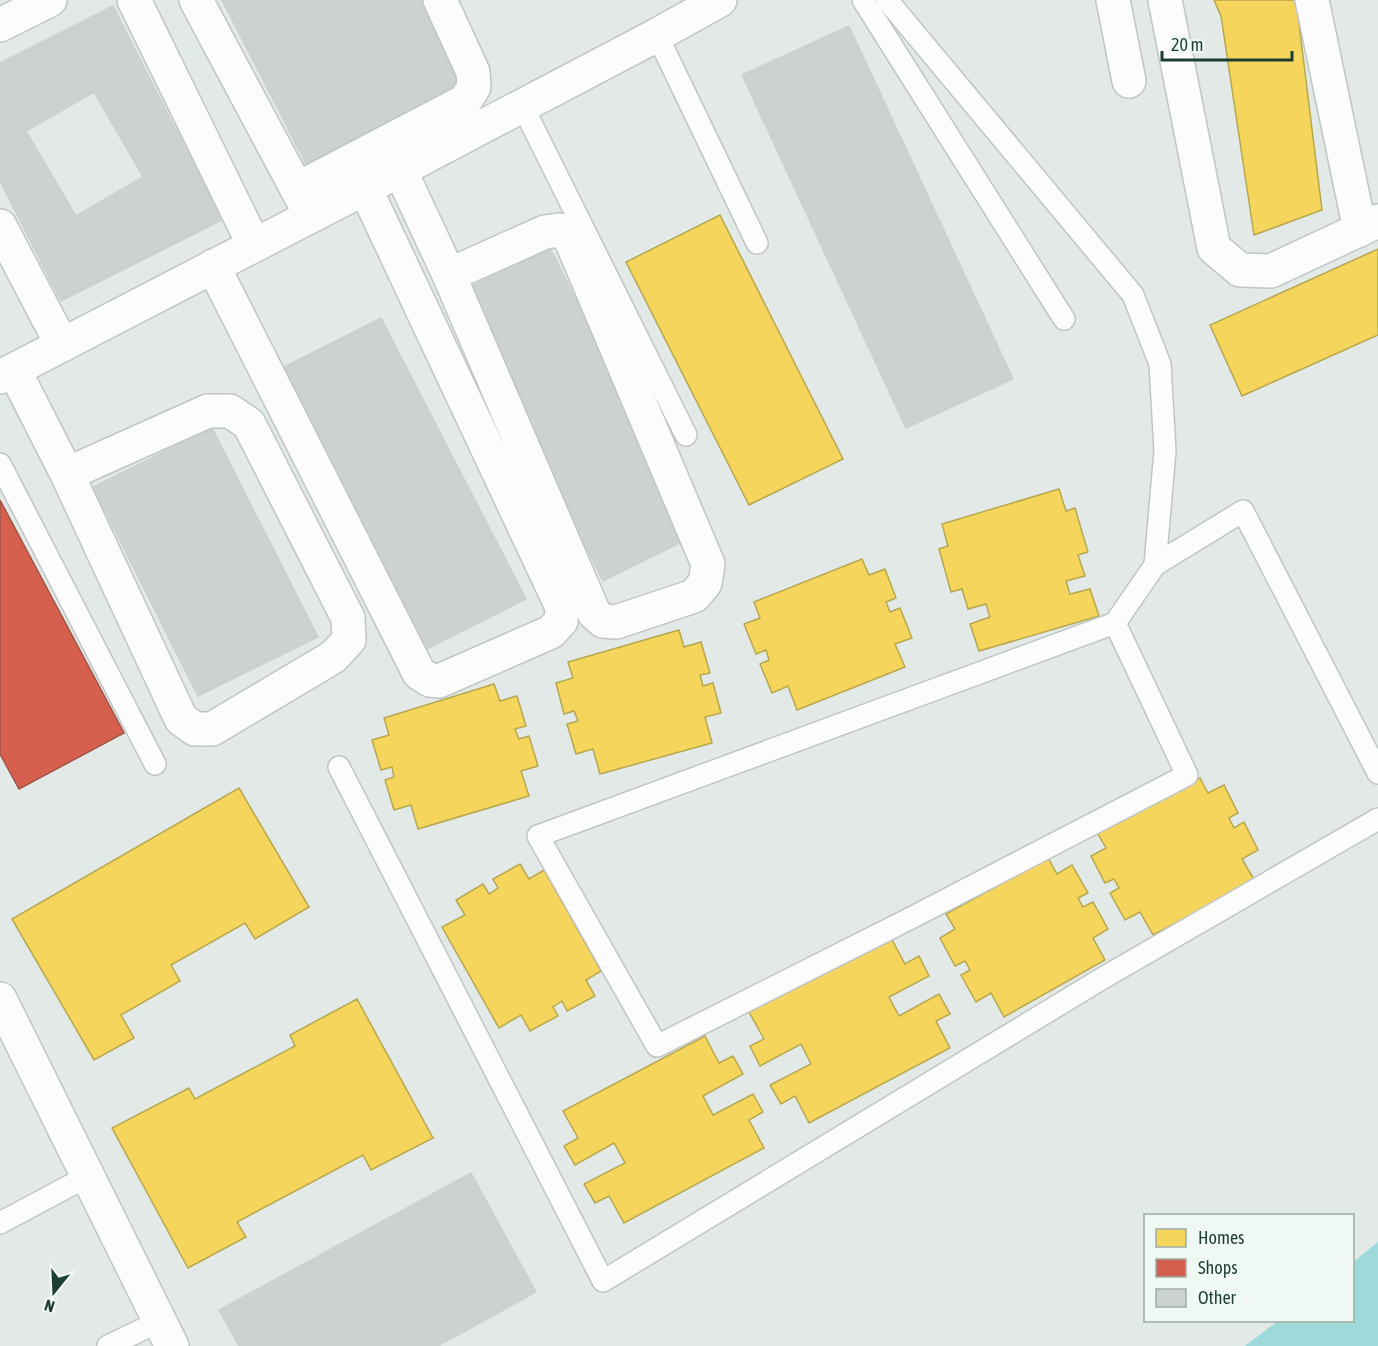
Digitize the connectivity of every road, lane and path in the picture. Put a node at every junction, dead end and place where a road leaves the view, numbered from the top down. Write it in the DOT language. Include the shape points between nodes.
graph roads {
  1 [pos="50,0"];
  2 [pos="134,0"];
  3 [pos="196,0"];
  4 [pos="440,0"];
  5 [pos="720,0"];
  6 [pos="863,0"];
  7 [pos="887,0"];
  8 [pos="1113,0"];
  9 [pos="1165,0"];
  10 [pos="1312,0"];
  11 [pos="0,25"];
  12 [pos="657,36"];
  13 [pos="1129,81"];
  14 [pos="522,105"];
  15 [pos="400,170"];
  16 [pos="364,188"];
  17 [pos="304,202"];
  18 [pos="0,226"];
  19 [pos="1369,226"];
  20 [pos="757,243"];
  21 [pos="254,245"];
  22 [pos="213,266"];
  23 [pos="449,275"];
  24 [pos="1064,319"];
  25 [pos="62,345"];
  26 [pos="7,374"];
  27 [pos="686,435"];
  28 [pos="0,464"];
  29 [pos="67,474"];
  30 [pos="1155,565"];
  31 [pos="1115,624"];
  32 [pos="155,764"];
  33 [pos="339,767"];
  34 [pos="1378,774"];
  35 [pos="1378,819"];
  36 [pos="0,999"];
  37 [pos="88,1176"];
  38 [pos="0,1223"];
  39 [pos="166,1334"];
  40 [pos="108,1346"];
  1 -- 11 [label="street"];
  2 -- 21 [label="street"];
  3 -- 17 [label="street"];
  4 -- 17 [label="street" via="473,72 474,87 465,101"];
  5 -- 12 [label="street"];
  6 -- 24 [label="lane"];
  7 -- 30 [label="lane" via="1133,295 1160,364 1165,450"];
  8 -- 13 [label="street"];
  9 -- 19 [label="street" via="1214,248 1240,270 1271,271"];
  10 -- 19 [label="street"];
  12 -- 14 [label="street"];
  12 -- 20 [label="lane"];
  14 -- 15 [label="street"];
  14 -- 27 [label="lane"];
  15 -- 16 [label="street"];
  15 -- 23 [label="street"];
  16 -- 17 [label="street"];
  16 -- 22 [label="street" via="562,607 561,621 550,632 440,681 419,674"];
  17 -- 21 [label="street"];
  18 -- 25 [label="street"];
  21 -- 22 [label="street"];
  22 -- 25 [label="street"];
  23 -- 23 [label="street" via="594,614 603,621 616,622 694,596 705,583 708,564 570,238 559,230 545,232"];
  25 -- 26 [label="street"];
  26 -- 29 [label="street"];
  28 -- 32 [label="lane"];
  29 -- 29 [label="street" via="208,411 230,411 249,424 348,618 349,640 333,657 212,729 195,729 180,719"];
  30 -- 31 [label="lane"];
  30 -- 34 [label="lane" via="1243,511"];
  31 -- 31 [label="lane" via="1187,775 657,1046 538,836"];
  33 -- 35 [label="lane" via="603,1281 1103,978"];
  36 -- 37 [label="street"];
  37 -- 38 [label="lane"];
  37 -- 39 [label="street"];
  39 -- 40 [label="lane"];
}
